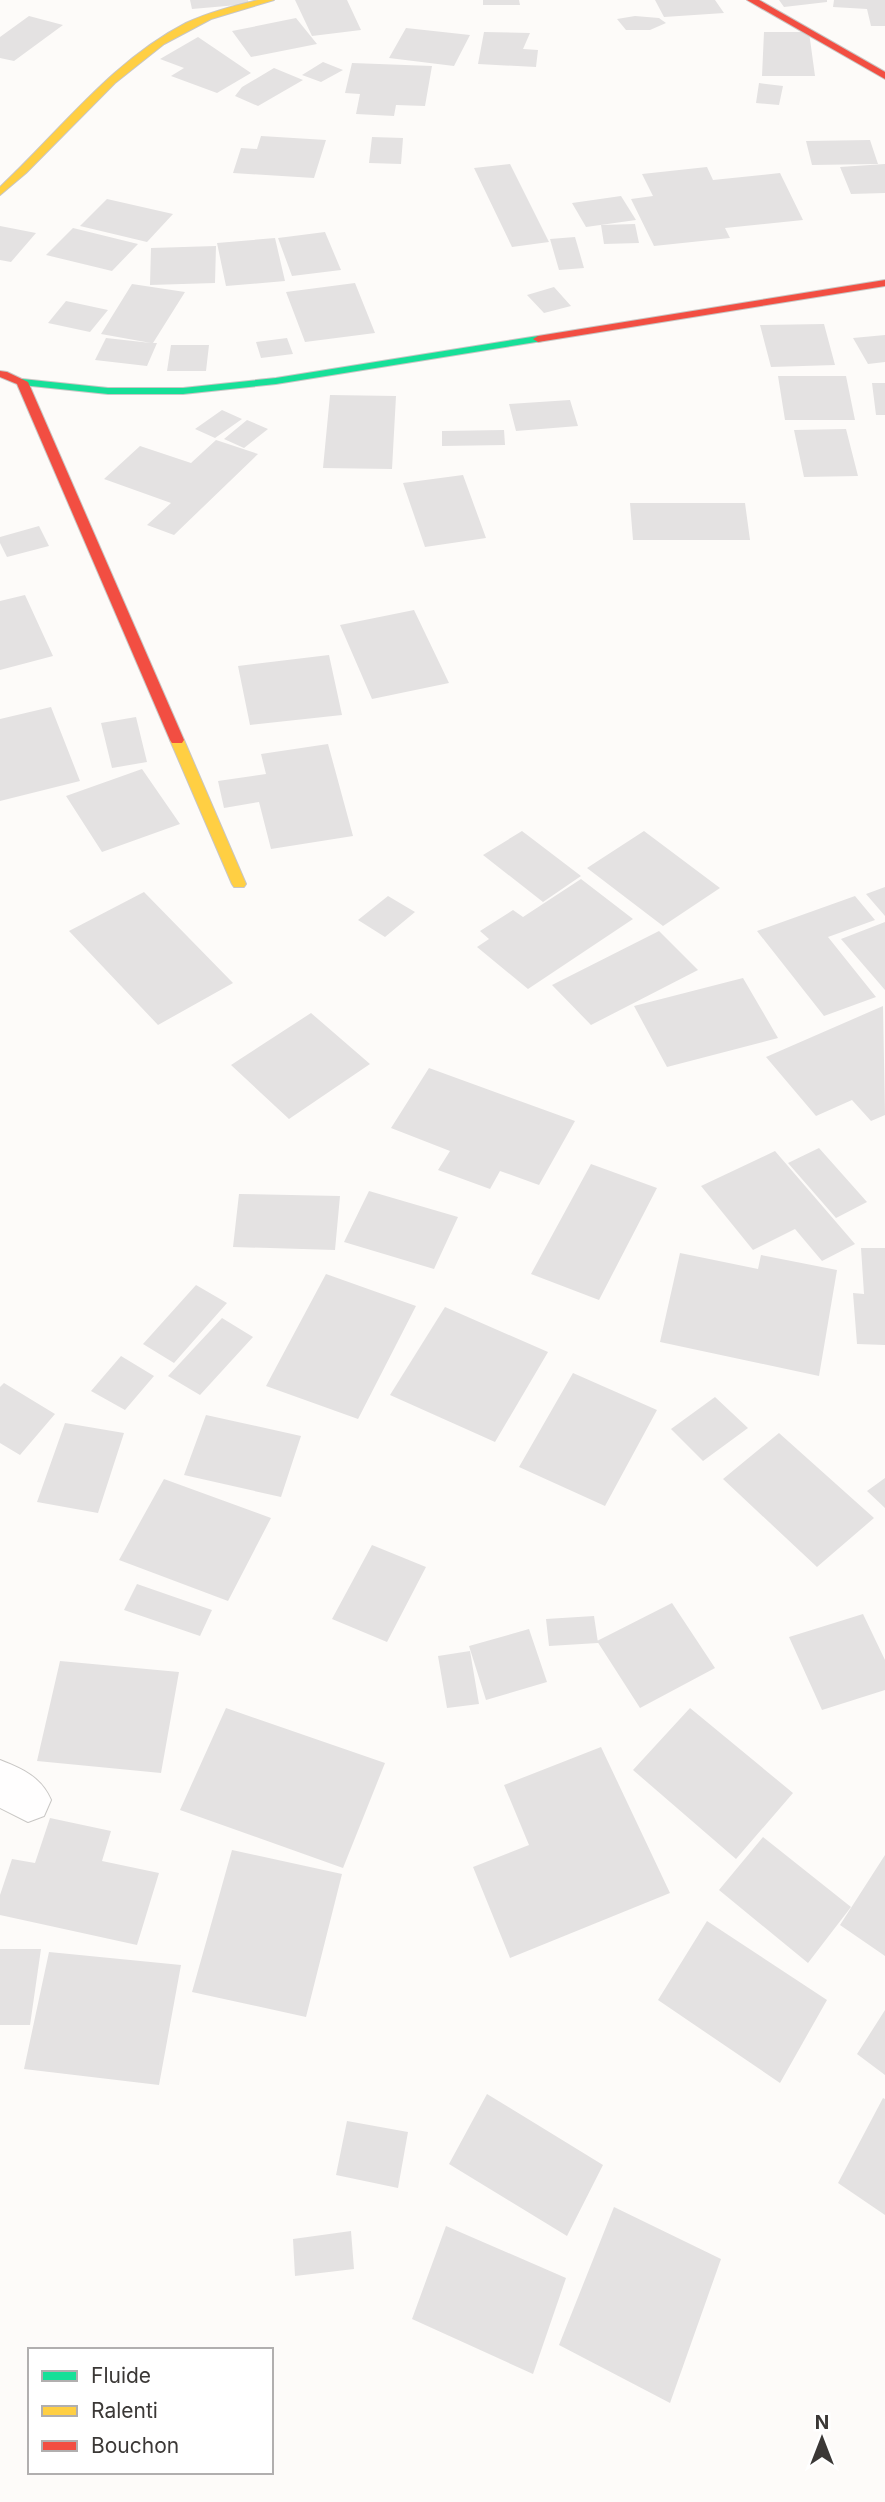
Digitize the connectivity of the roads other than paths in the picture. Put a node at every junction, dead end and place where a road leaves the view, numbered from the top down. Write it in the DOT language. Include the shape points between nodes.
graph roads {
  1 [pos="269,0"];
  2 [pos="752,0"];
  3 [pos="885,76"];
  4 [pos="0,192"];
  5 [pos="885,283"];
  6 [pos="0,373"];
  7 [pos="22,382"];
  8 [pos="239,884"];
  1 -- 4 [label="street" via="216,13 158,44 119,74"];
  2 -- 3 [label="street"];
  5 -- 7 [label="street" via="276,381 183,391 108,391"];
  6 -- 7 [label="street"];
  7 -- 8 [label="street"];
}
